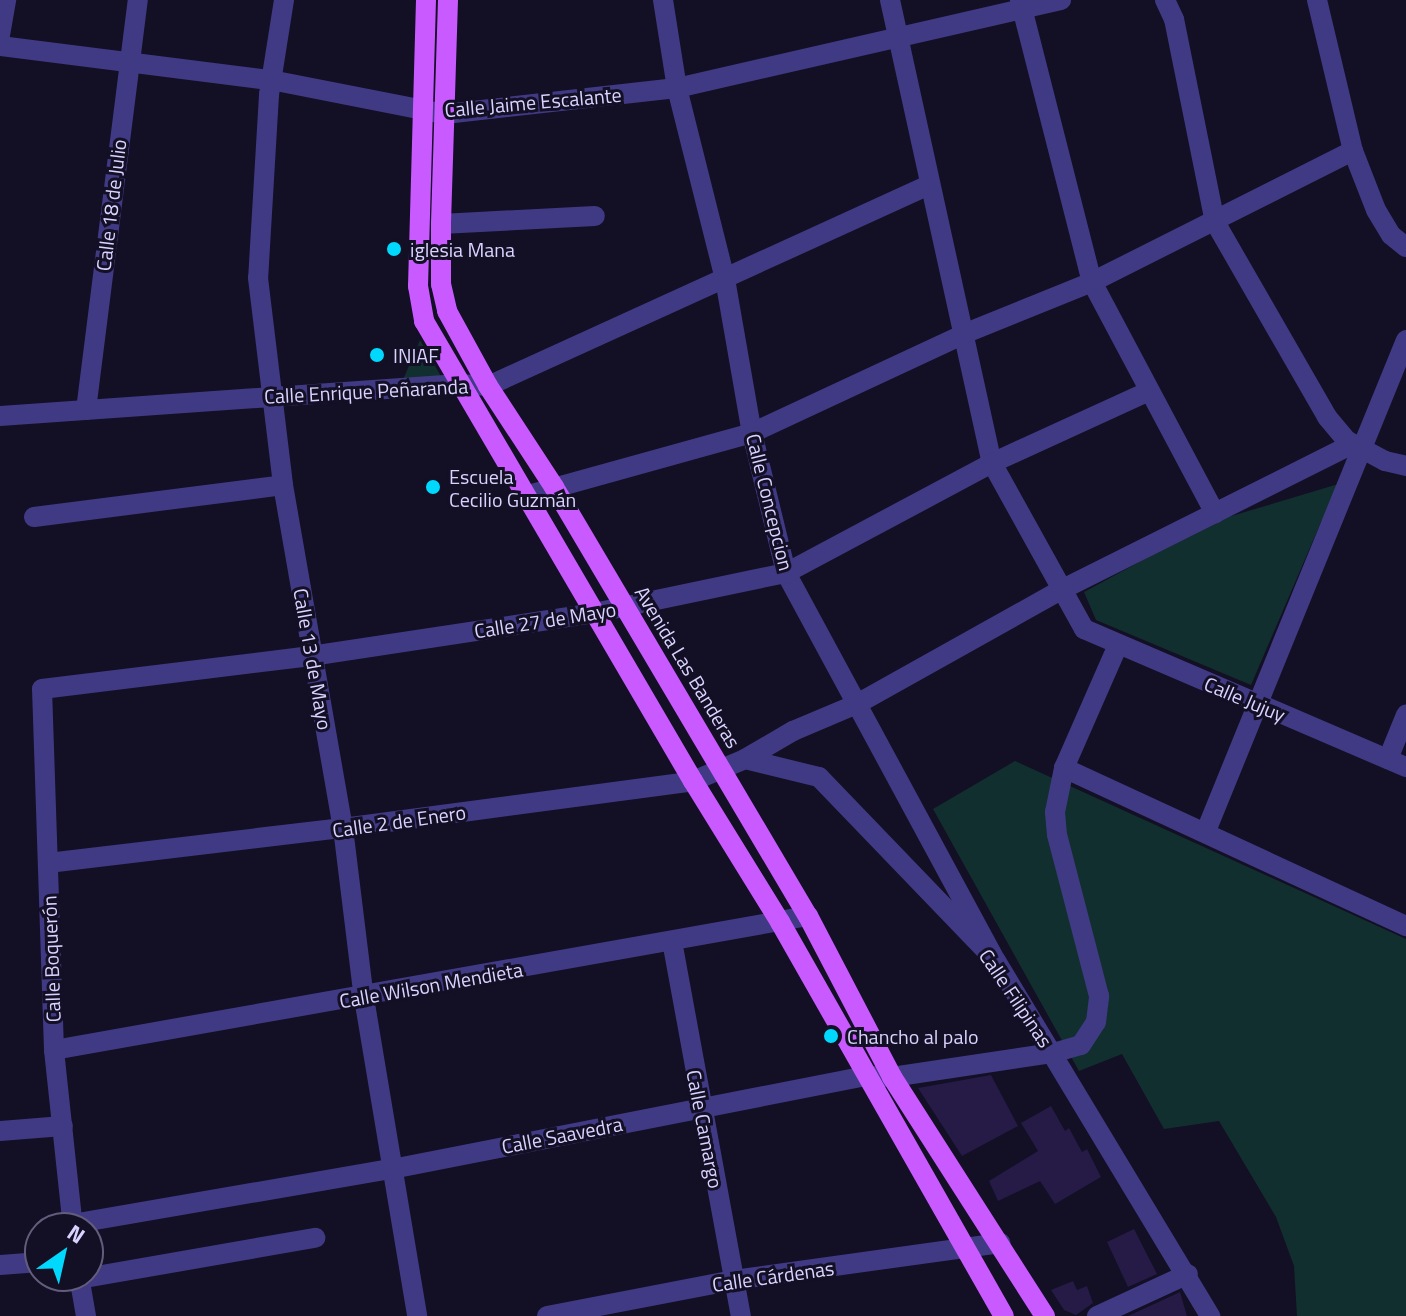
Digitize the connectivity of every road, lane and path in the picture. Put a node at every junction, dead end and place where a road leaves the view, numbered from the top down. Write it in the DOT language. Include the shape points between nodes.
graph roads {
  1 [pos="6,0"];
  2 [pos="138,0"];
  3 [pos="284,0"];
  4 [pos="426,0"];
  5 [pos="448,0"];
  6 [pos="663,0"];
  7 [pos="890,0"];
  8 [pos="1061,0"];
  9 [pos="1317,0"];
  10 [pos="1021,4"];
  11 [pos="1170,9"];
  12 [pos="0,35"];
  13 [pos="900,36"];
  14 [pos="0,46"];
  15 [pos="129,62"];
  16 [pos="271,80"];
  17 [pos="677,88"];
  18 [pos="424,108"];
  19 [pos="445,114"];
  20 [pos="1353,151"];
  21 [pos="930,185"];
  22 [pos="595,216"];
  23 [pos="1215,222"];
  24 [pos="441,224"];
  25 [pos="1406,247"];
  26 [pos="725,279"];
  27 [pos="1092,282"];
  28 [pos="966,333"];
  29 [pos="1406,340"];
  30 [pos="459,384"];
  31 [pos="488,386"];
  32 [pos="1149,391"];
  33 [pos="274,396"];
  34 [pos="86,410"];
  35 [pos="0,416"];
  36 [pos="752,433"];
  37 [pos="1357,448"];
  38 [pos="992,463"];
  39 [pos="1406,466"];
  40 [pos="283,485"];
  41 [pos="554,487"];
  42 [pos="525,496"];
  43 [pos="1215,513"];
  44 [pos="34,517"];
  45 [pos="786,573"];
  46 [pos="1061,590"];
  47 [pos="625,608"];
  48 [pos="594,613"];
  49 [pos="1118,645"];
  50 [pos="311,656"];
  51 [pos="42,689"];
  52 [pos="857,704"];
  53 [pos="1260,705"];
  54 [pos="1406,715"];
  55 [pos="745,759"];
  56 [pos="1397,763"];
  57 [pos="1064,768"];
  58 [pos="721,770"];
  59 [pos="693,781"];
  60 [pos="343,828"];
  61 [pos="1206,831"];
  62 [pos="48,863"];
  63 [pos="808,916"];
  64 [pos="780,922"];
  65 [pos="1406,926"];
  66 [pos="672,941"];
  67 [pos="996,961"];
  68 [pos="364,998"];
  69 [pos="54,1050"];
  70 [pos="1053,1053"];
  71 [pos="866,1076"];
  72 [pos="892,1077"];
  73 [pos="700,1107"];
  74 [pos="63,1126"];
  75 [pos="0,1131"];
  76 [pos="392,1169"];
  77 [pos="72,1212"];
  78 [pos="104,1220"];
  79 [pos="315,1238"];
  80 [pos="1000,1243"];
  81 [pos="966,1249"];
  82 [pos="24,1263"];
  83 [pos="0,1265"];
  84 [pos="104,1274"];
  85 [pos="1188,1274"];
  86 [pos="734,1280"];
  87 [pos="82,1292"];
  88 [pos="86,1316"];
  89 [pos="417,1316"];
  90 [pos="547,1316"];
  91 [pos="741,1316"];
  92 [pos="1004,1316"];
  93 [pos="1045,1316"];
  94 [pos="1097,1316"];
  95 [pos="1210,1316"];
  1 -- 12 [label="street"];
  2 -- 15 [label="street, Calle 18 de Julio"];
  3 -- 16 [label="street, Calle 13 de Mayo"];
  4 -- 18 [label="main road"];
  5 -- 19 [label="main road, Avenida Las Banderas"];
  6 -- 17 [label="street, Calle Concepcion"];
  7 -- 13 [label="street"];
  8 -- 10 [label="street, Calle Jaime Escalante"];
  9 -- 20 [label="street"];
  10 -- 13 [label="street, Calle Jaime Escalante"];
  10 -- 27 [label="street"];
  11 -- 23 [label="street"];
  13 -- 17 [label="street, Calle Jaime Escalante"];
  13 -- 21 [label="street"];
  14 -- 15 [label="street, Calle Jaime Escalante"];
  15 -- 16 [label="street, Calle Jaime Escalante"];
  15 -- 34 [label="street, Calle 18 de Julio"];
  16 -- 18 [label="street, Calle Jaime Escalante"];
  16 -- 33 [label="street, Calle 13 de Mayo" via="258,278"];
  17 -- 19 [label="street, Calle Jaime Escalante"];
  17 -- 26 [label="street, Calle Concepcion"];
  18 -- 19 [label="street, Calle Jaime Escalante"];
  18 -- 30 [label="main road" via="418,286 424,321"];
  19 -- 24 [label="main road, Avenida Las Banderas"];
  20 -- 23 [label="street"];
  20 -- 25 [label="street" via="1376,210 1391,235"];
  21 -- 26 [label="street, Calle Enrique Peñaranda"];
  21 -- 28 [label="street"];
  22 -- 24 [label="street"];
  23 -- 27 [label="street"];
  23 -- 37 [label="street" via="1327,417"];
  24 -- 31 [label="main road, Avenida Las Banderas" via="441,284 447,311"];
  26 -- 31 [label="street, Calle Enrique Peñaranda"];
  26 -- 36 [label="street, Calle Concepcion"];
  27 -- 28 [label="street"];
  27 -- 32 [label="street"];
  28 -- 36 [label="street"];
  28 -- 38 [label="street"];
  29 -- 37 [label="street"];
  30 -- 31 [label="street, Calle Enrique Peñaranda"];
  30 -- 33 [label="street, Calle Enrique Peñaranda"];
  30 -- 42 [label="main road"];
  31 -- 41 [label="main road, Avenida Las Banderas"];
  32 -- 38 [label="street, Calle 27 de Mayo"];
  32 -- 43 [label="street"];
  33 -- 34 [label="street, Calle Enrique Peñaranda"];
  33 -- 40 [label="street, Calle 13 de Mayo"];
  34 -- 35 [label="street, Calle Enrique Peñaranda"];
  36 -- 41 [label="street"];
  36 -- 45 [label="street, Calle Concepcion"];
  37 -- 39 [label="street"];
  37 -- 43 [label="street, Calle 2 de Enero"];
  37 -- 53 [label="street"];
  38 -- 45 [label="street, Calle 27 de Mayo"];
  38 -- 46 [label="street"];
  40 -- 44 [label="street"];
  40 -- 50 [label="street, Calle 13 de Mayo"];
  41 -- 42 [label="street"];
  41 -- 47 [label="main road, Avenida Las Banderas"];
  42 -- 48 [label="main road"];
  43 -- 46 [label="street, Calle 2 de Enero"];
  45 -- 47 [label="street, Calle 27 de Mayo"];
  45 -- 52 [label="street, Calle Concepcion"];
  46 -- 49 [label="street, Calle Jujuy" via="1084,629"];
  46 -- 52 [label="street, Calle 2 de Enero"];
  47 -- 48 [label="street, Calle 27 de Mayo"];
  47 -- 58 [label="main road, Avenida Las Banderas"];
  48 -- 50 [label="street, Calle 27 de Mayo"];
  48 -- 59 [label="main road"];
  49 -- 53 [label="street, Calle Jujuy"];
  49 -- 57 [label="street, Calle Saavedra"];
  50 -- 51 [label="street, Calle 27 de Mayo"];
  50 -- 60 [label="street, Calle 13 de Mayo"];
  51 -- 62 [label="street, Calle Boquerón"];
  52 -- 55 [label="street, Calle 2 de Enero"];
  52 -- 67 [label="street, Calle Concepcion"];
  53 -- 56 [label="street, Calle Jujuy"];
  53 -- 61 [label="street"];
  54 -- 56 [label="street"];
  55 -- 58 [label="street, Calle 2 de Enero"];
  55 -- 67 [label="street, Calle Filipinas" via="819,777"];
  57 -- 61 [label="street"];
  57 -- 70 [label="street, Calle Saavedra" via="1055,812 1057,835 1099,996 1096,1022 1081,1045"];
  58 -- 59 [label="street, Calle 2 de Enero"];
  58 -- 63 [label="main road, Avenida Las Banderas"];
  59 -- 60 [label="street, Calle 2 de Enero"];
  59 -- 64 [label="main road"];
  60 -- 62 [label="street, Calle 2 de Enero"];
  60 -- 68 [label="street, Calle 13 de Mayo"];
  61 -- 65 [label="street"];
  62 -- 69 [label="street, Calle Boquerón"];
  63 -- 64 [label="street, Calle Wilson Mendieta"];
  63 -- 72 [label="main road, Avenida Las Banderas"];
  64 -- 66 [label="street, Calle Wilson Mendieta"];
  64 -- 71 [label="main road"];
  66 -- 68 [label="street, Calle Wilson Mendieta"];
  66 -- 73 [label="street, Calle Camargo"];
  67 -- 70 [label="street, Calle Filipinas"];
  68 -- 69 [label="street, Calle Wilson Mendieta"];
  68 -- 76 [label="street, Calle 13 de Mayo"];
  69 -- 74 [label="street, Calle Boquerón"];
  70 -- 72 [label="street, Calle Saavedra"];
  70 -- 85 [label="street, Calle Filipinas"];
  71 -- 72 [label="street, Calle Saavedra"];
  71 -- 73 [label="street, Calle Saavedra"];
  71 -- 81 [label="main road"];
  72 -- 80 [label="main road, Avenida Las Banderas"];
  73 -- 76 [label="street, Calle Saavedra"];
  73 -- 86 [label="street, Calle Camargo"];
  74 -- 75 [label="street"];
  74 -- 77 [label="street, Calle Boquerón"];
  76 -- 78 [label="street, Calle Saavedra"];
  76 -- 89 [label="street, Calle 13 de Mayo"];
  79 -- 84 [label="street"];
  80 -- 81 [label="street, Calle Cárdenas"];
  80 -- 93 [label="main road, Avenida Las Banderas"];
  81 -- 86 [label="street, Calle Cárdenas"];
  81 -- 92 [label="main road"];
  82 -- 83 [label="street"];
  85 -- 94 [label="street"];
  85 -- 95 [label="street, Calle Filipinas"];
  86 -- 90 [label="street, Calle Cárdenas"];
  86 -- 91 [label="street, Calle Camargo"];
  87 -- 88 [label="street"];
}
